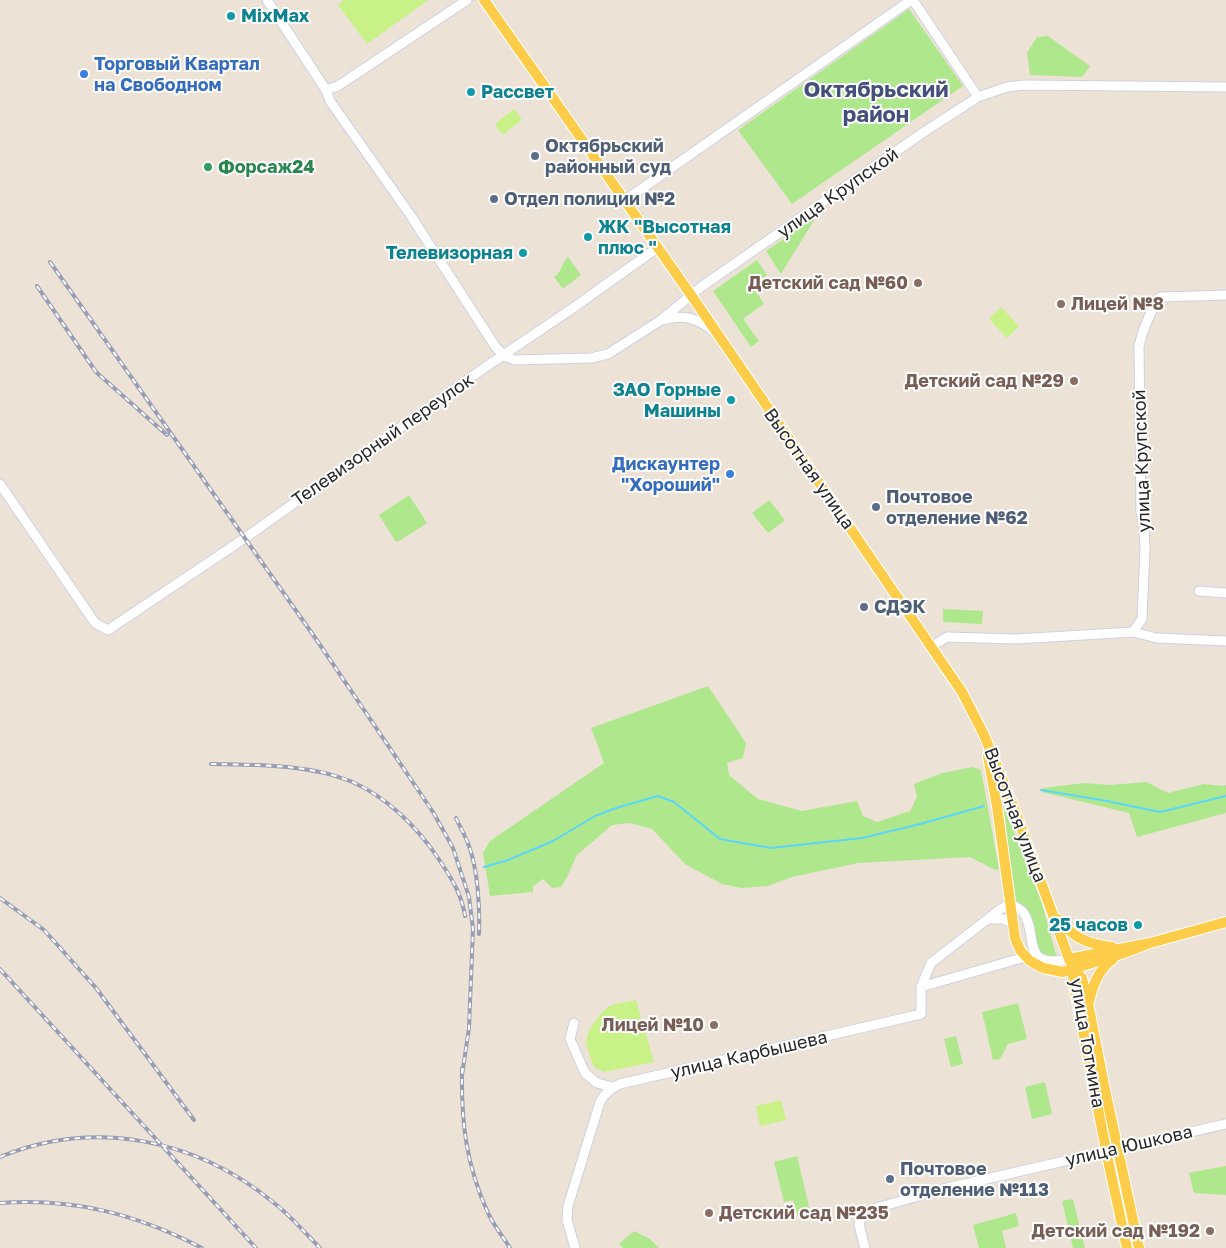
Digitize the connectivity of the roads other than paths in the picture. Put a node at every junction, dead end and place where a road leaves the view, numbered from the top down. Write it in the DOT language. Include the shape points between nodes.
graph roads {
  1 [pos="267,0"];
  2 [pos="466,0"];
  3 [pos="484,0"];
  4 [pos="912,0"];
  5 [pos="1226,87"];
  6 [pos="326,90"];
  7 [pos="978,97"];
  8 [pos="624,200"];
  9 [pos="657,248"];
  10 [pos="691,295"];
  11 [pos="1226,295"];
  12 [pos="660,320"];
  13 [pos="716,332"];
  14 [pos="504,356"];
  15 [pos="0,484"];
  16 [pos="1199,592"];
  17 [pos="1226,593"];
  18 [pos="1133,632"];
  19 [pos="1226,641"];
  20 [pos="931,647"];
  21 [pos="984,735"];
  22 [pos="1010,903"];
  23 [pos="1054,913"];
  24 [pos="988,919"];
  25 [pos="1226,922"];
  26 [pos="1013,924"];
  27 [pos="1119,951"];
  28 [pos="1025,957"];
  29 [pos="1069,959"];
  30 [pos="1074,970"];
  31 [pos="922,987"];
  32 [pos="1088,1003"];
  33 [pos="574,1023"];
  34 [pos="613,1088"];
  35 [pos="1226,1124"];
  36 [pos="1112,1149"];
  37 [pos="575,1248"];
  38 [pos="865,1248"];
  39 [pos="1127,1248"];
  40 [pos="1139,1248"];
  1 -- 6 [label="street"];
  2 -- 6 [label="street" via="338,86"];
  3 -- 8 [label="main road, Высотная улица"];
  4 -- 7 [label="street"];
  4 -- 8 [label="street"];
  5 -- 7 [label="street, улица Крупской" via="1024,85"];
  6 -- 14 [label="street" via="330,101"];
  7 -- 10 [label="street, улица Крупской"];
  8 -- 9 [label="main road, Высотная улица"];
  9 -- 10 [label="main road, Высотная улица"];
  9 -- 14 [label="street, Телевизорный переулок"];
  10 -- 12 [label="street, улица Крупской"];
  10 -- 13 [label="main road, Высотная улица"];
  11 -- 18 [label="street, улица Крупской" via="1160,297 1145,322 1139,346 1141,512 1145,549 1142,619"];
  12 -- 13 [label="street" via="677,316 695,319"];
  12 -- 14 [label="street, улица Крупской" via="608,354 591,358 515,360"];
  13 -- 20 [label="main road, Высотная улица"];
  14 -- 15 [label="street, Телевизорный переулок" via="108,630 95,622"];
  16 -- 17 [label="street"];
  18 -- 19 [label="street" via="1157,638"];
  18 -- 20 [label="street" via="1016,639 947,637"];
  20 -- 21 [label="main road, Высотная улица" via="962,692"];
  21 -- 22 [label="main road"];
  21 -- 23 [label="main road, Высотная улица"];
  22 -- 24 [label="street"];
  22 -- 26 [label="main road"];
  22 -- 29 [label="street" via="1023,912 1036,954 1048,960"];
  23 -- 27 [label="main road" via="1077,937"];
  23 -- 29 [label="main road, Высотная улица"];
  24 -- 26 [label="street" via="1004,919"];
  24 -- 31 [label="street" via="931,963"];
  25 -- 27 [label="main road"];
  26 -- 28 [label="main road" via="1017,944"];
  27 -- 29 [label="main road"];
  27 -- 30 [label="main road"];
  27 -- 32 [label="main road" via="1100,972"];
  28 -- 30 [label="main road" via="1053,971"];
  28 -- 31 [label="street"];
  29 -- 30 [label="main road, Высотная улица"];
  30 -- 32 [label="main road, улица Тотмина" via="1082,978"];
  30 -- 36 [label="main road, улица Тотмина" via="1073,980"];
  31 -- 34 [label="street, улица Карбышева" via="921,1014"];
  32 -- 36 [label="main road, улица Тотмина"];
  33 -- 34 [label="street" via="570,1039 585,1073 597,1083"];
  34 -- 37 [label="street" via="600,1102 568,1206 567,1220"];
  35 -- 36 [label="street, улица Юшкова"];
  36 -- 38 [label="street, улица Юшкова" via="869,1210 862,1216 860,1225"];
  36 -- 39 [label="main road, улица Тотмина"];
  36 -- 40 [label="main road, улица Тотмина"];
}
